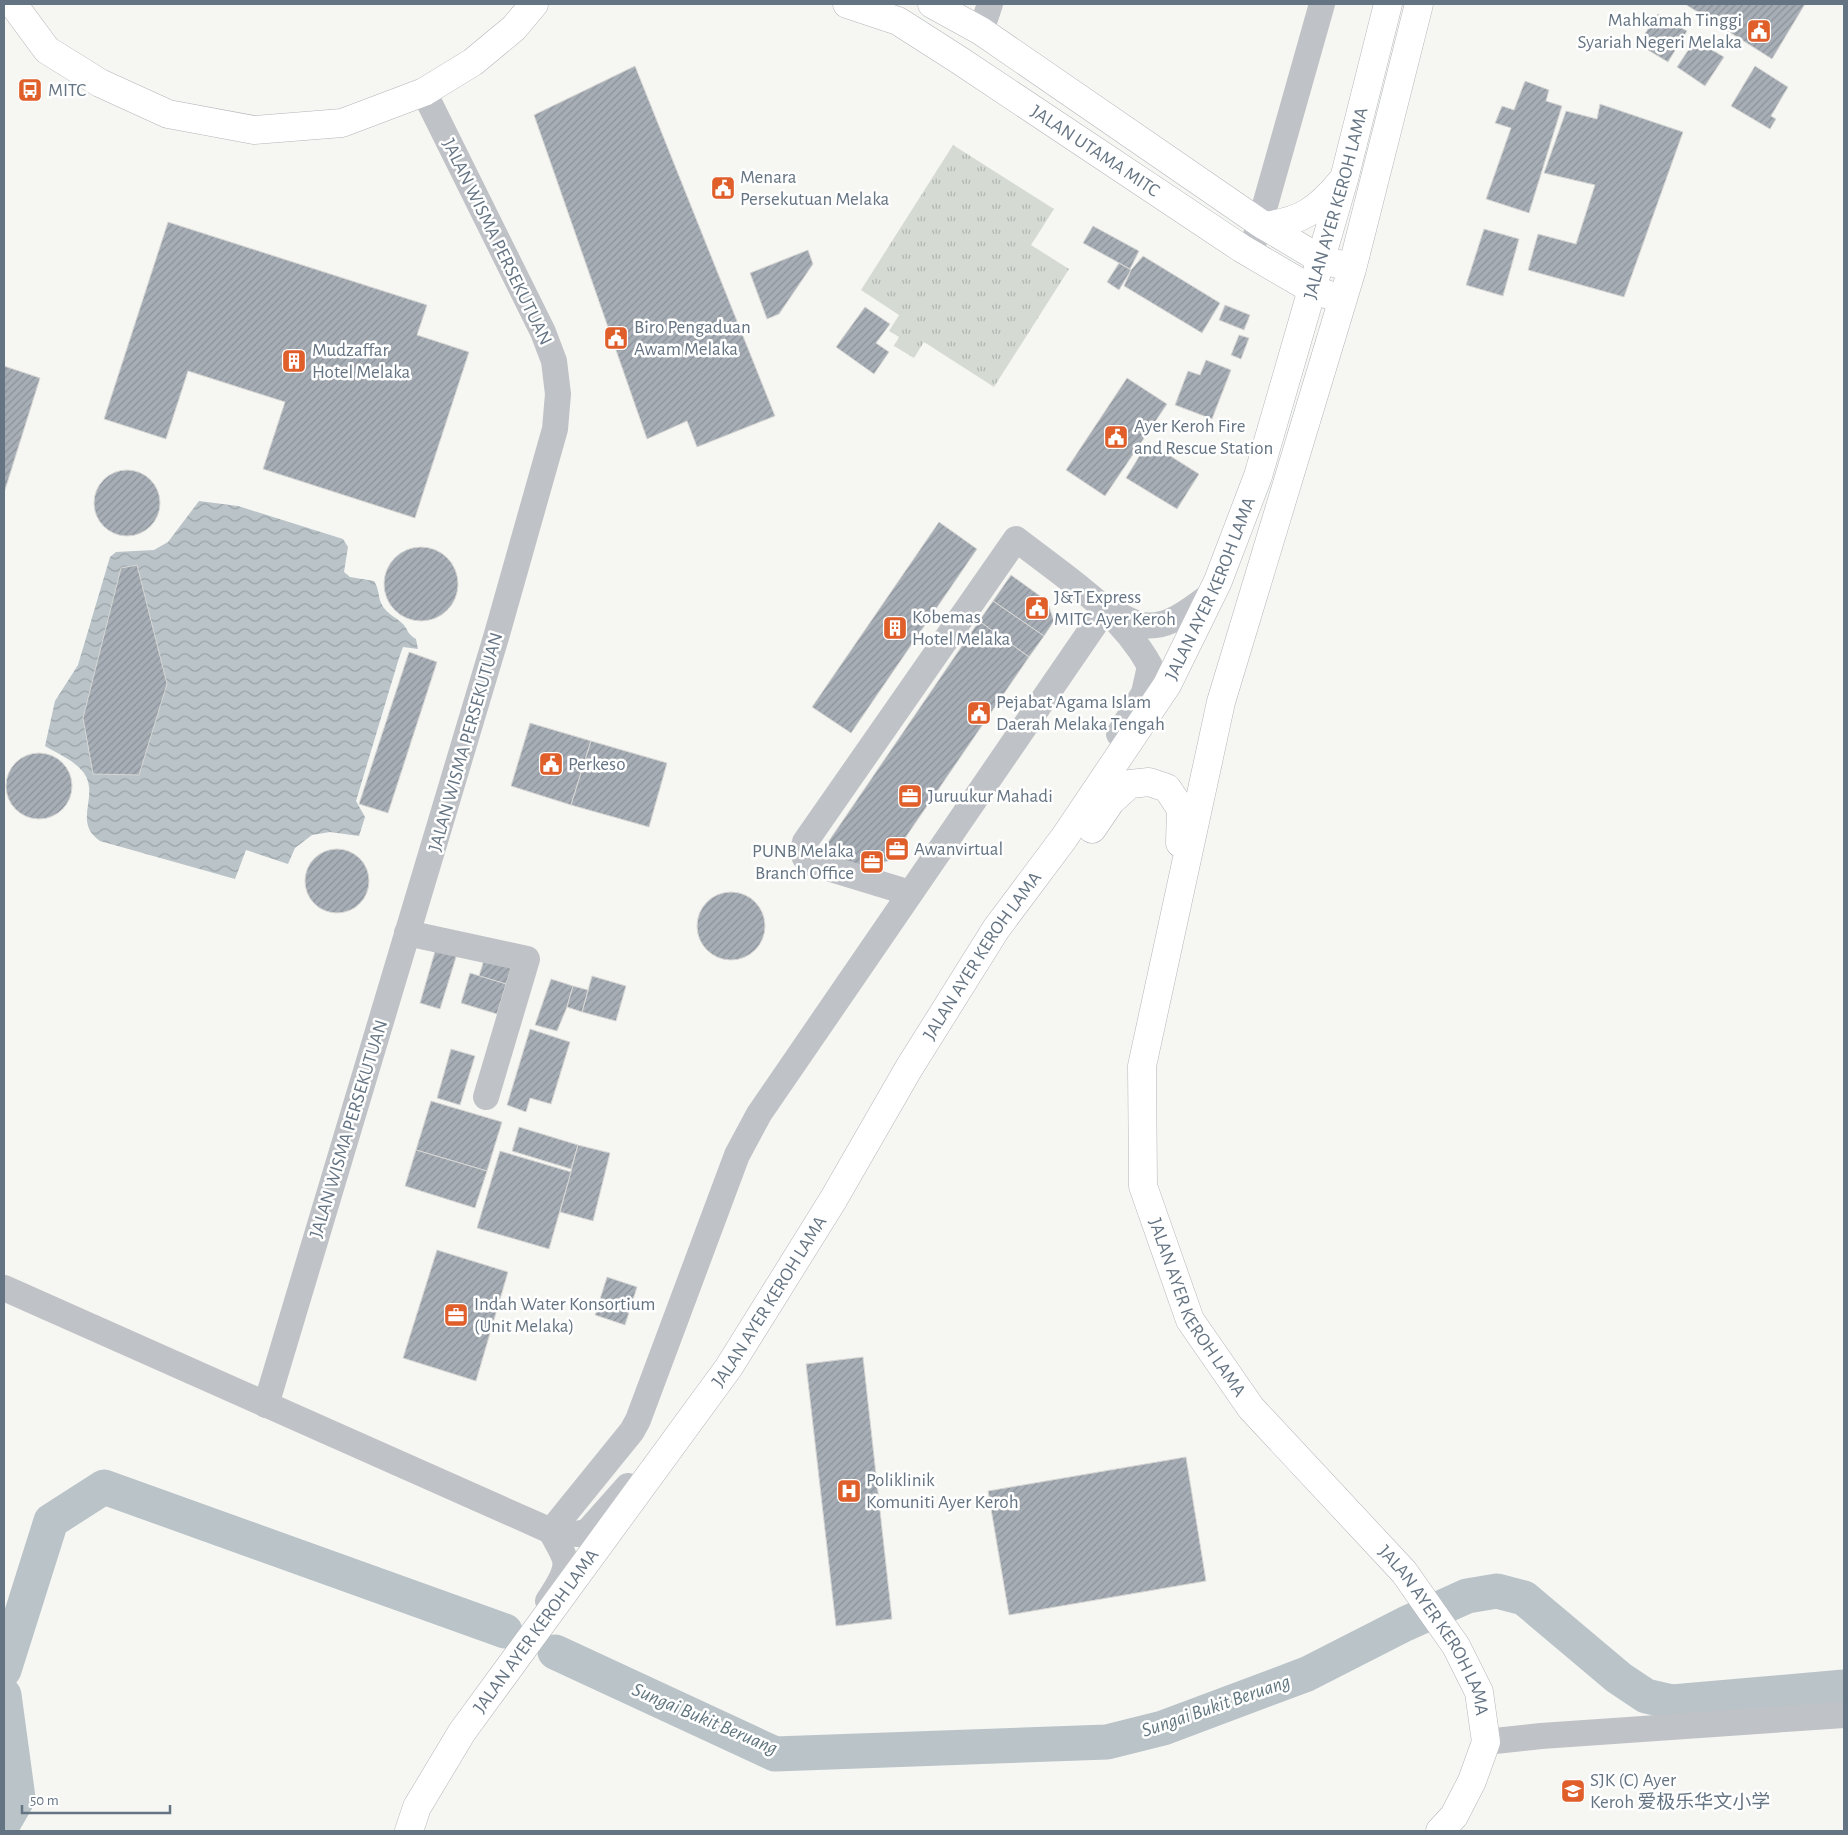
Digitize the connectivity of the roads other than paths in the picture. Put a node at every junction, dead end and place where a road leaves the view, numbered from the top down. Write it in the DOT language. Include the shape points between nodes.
graph roads {
  1 [pos="12,4"];
  2 [pos="534,4"];
  3 [pos="847,4"];
  4 [pos="932,4"];
  5 [pos="990,4"];
  6 [pos="1322,4"];
  7 [pos="1388,4"];
  8 [pos="1419,4"];
  9 [pos="981,31"];
  10 [pos="424,92"];
  11 [pos="1344,179"];
  12 [pos="1262,224"];
  13 [pos="1250,253"];
  14 [pos="1320,259"];
  15 [pos="1352,268"];
  16 [pos="1311,289"];
  17 [pos="1342,300"];
  18 [pos="1296,344"];
  19 [pos="1212,594"];
  20 [pos="1106,608"];
  21 [pos="910,893"];
  22 [pos="996,929"];
  23 [pos="407,933"];
  24 [pos="1152,1017"];
  25 [pos="909,1068"];
  26 [pos="486,1097"];
  27 [pos="4,1288"];
  28 [pos="729,1367"];
  29 [pos="266,1405"];
  30 [pos="551,1531"];
  31 [pos="1844,1715"];
  32 [pos="462,1732"];
  33 [pos="1486,1742"];
  34 [pos="409,1831"];
  35 [pos="1440,1831"];
  1 -- 10 [label="main road" via="47,50 100,83 168,114 254,130 342,123"];
  2 -- 10 [label="main road" via="514,28 473,62"];
  3 -- 13 [label="main road, JALAN UTAMA MITC" via="898,21"];
  4 -- 9 [label="main road"];
  5 -- 9 [label="street"];
  6 -- 12 [label="street"];
  7 -- 11 [label="main road, JALAN AYER KEROH LAMA"];
  8 -- 15 [label="main road, JALAN AYER KEROH LAMA"];
  9 -- 12 [label="main road"];
  10 -- 23 [label="street, JALAN WISMA PERSEKUTUAN" via="543,332 554,361 558,394 556,429"];
  11 -- 12 [label="main road" via="1307,214 1287,222"];
  11 -- 14 [label="main road, JALAN AYER KEROH LAMA"];
  12 -- 13 [label="street"];
  12 -- 14 [label="main road"];
  13 -- 16 [label="main road, JALAN UTAMA MITC"];
  13 -- 18 [label="main road" via="1286,298 1295,326"];
  14 -- 15 [label="main road"];
  14 -- 16 [label="main road, JALAN AYER KEROH LAMA"];
  15 -- 17 [label="main road, JALAN AYER KEROH LAMA"];
  16 -- 17 [label="main road, JALAN UTAMA MITC"];
  16 -- 18 [label="main road, JALAN AYER KEROH LAMA"];
  17 -- 24 [label="main road, JALAN AYER KEROH LAMA" via="1221,702"];
  18 -- 19 [label="main road, JALAN AYER KEROH LAMA" via="1258,476"];
  19 -- 20 [label="street" via="1180,617 1159,624 1140,625"];
  19 -- 22 [label="main road, JALAN AYER KEROH LAMA" via="1167,684 1064,838"];
  20 -- 21 [label="street"];
  20 -- 21 [label="street" via="1016,539 805,842 802,851 808,862"];
  20 -- 22 [label="street" via="1140,648 1150,666 1144,694"];
  21 -- 30 [label="street" via="759,1114 737,1155 638,1420"];
  22 -- 25 [label="main road, JALAN AYER KEROH LAMA"];
  23 -- 26 [label="street" via="527,959"];
  23 -- 29 [label="street, JALAN WISMA PERSEKUTUAN"];
  24 -- 25 [label="main road" via="1170,888 1181,837 1181,809 1167,788 1149,782 1130,784 1111,802 1034,908"];
  24 -- 33 [label="main road, JALAN AYER KEROH LAMA" via="1142,1066 1143,1186 1190,1320 1251,1408 1404,1572 1456,1646 1479,1692"];
  25 -- 28 [label="main road, JALAN AYER KEROH LAMA" via="833,1200"];
  27 -- 29 [label="street"];
  28 -- 30 [label="street" via="588,1531 578,1534"];
  28 -- 32 [label="main road, JALAN AYER KEROH LAMA"];
  29 -- 30 [label="street"];
  30 -- 32 [label="street" via="565,1561 557,1588"];
  31 -- 33 [label="street"];
  32 -- 34 [label="main road, JALAN AYER KEROH LAMA" via="417,1807"];
  33 -- 35 [label="main road, JALAN AYER KEROH LAMA" via="1472,1781 1454,1816"];
}
